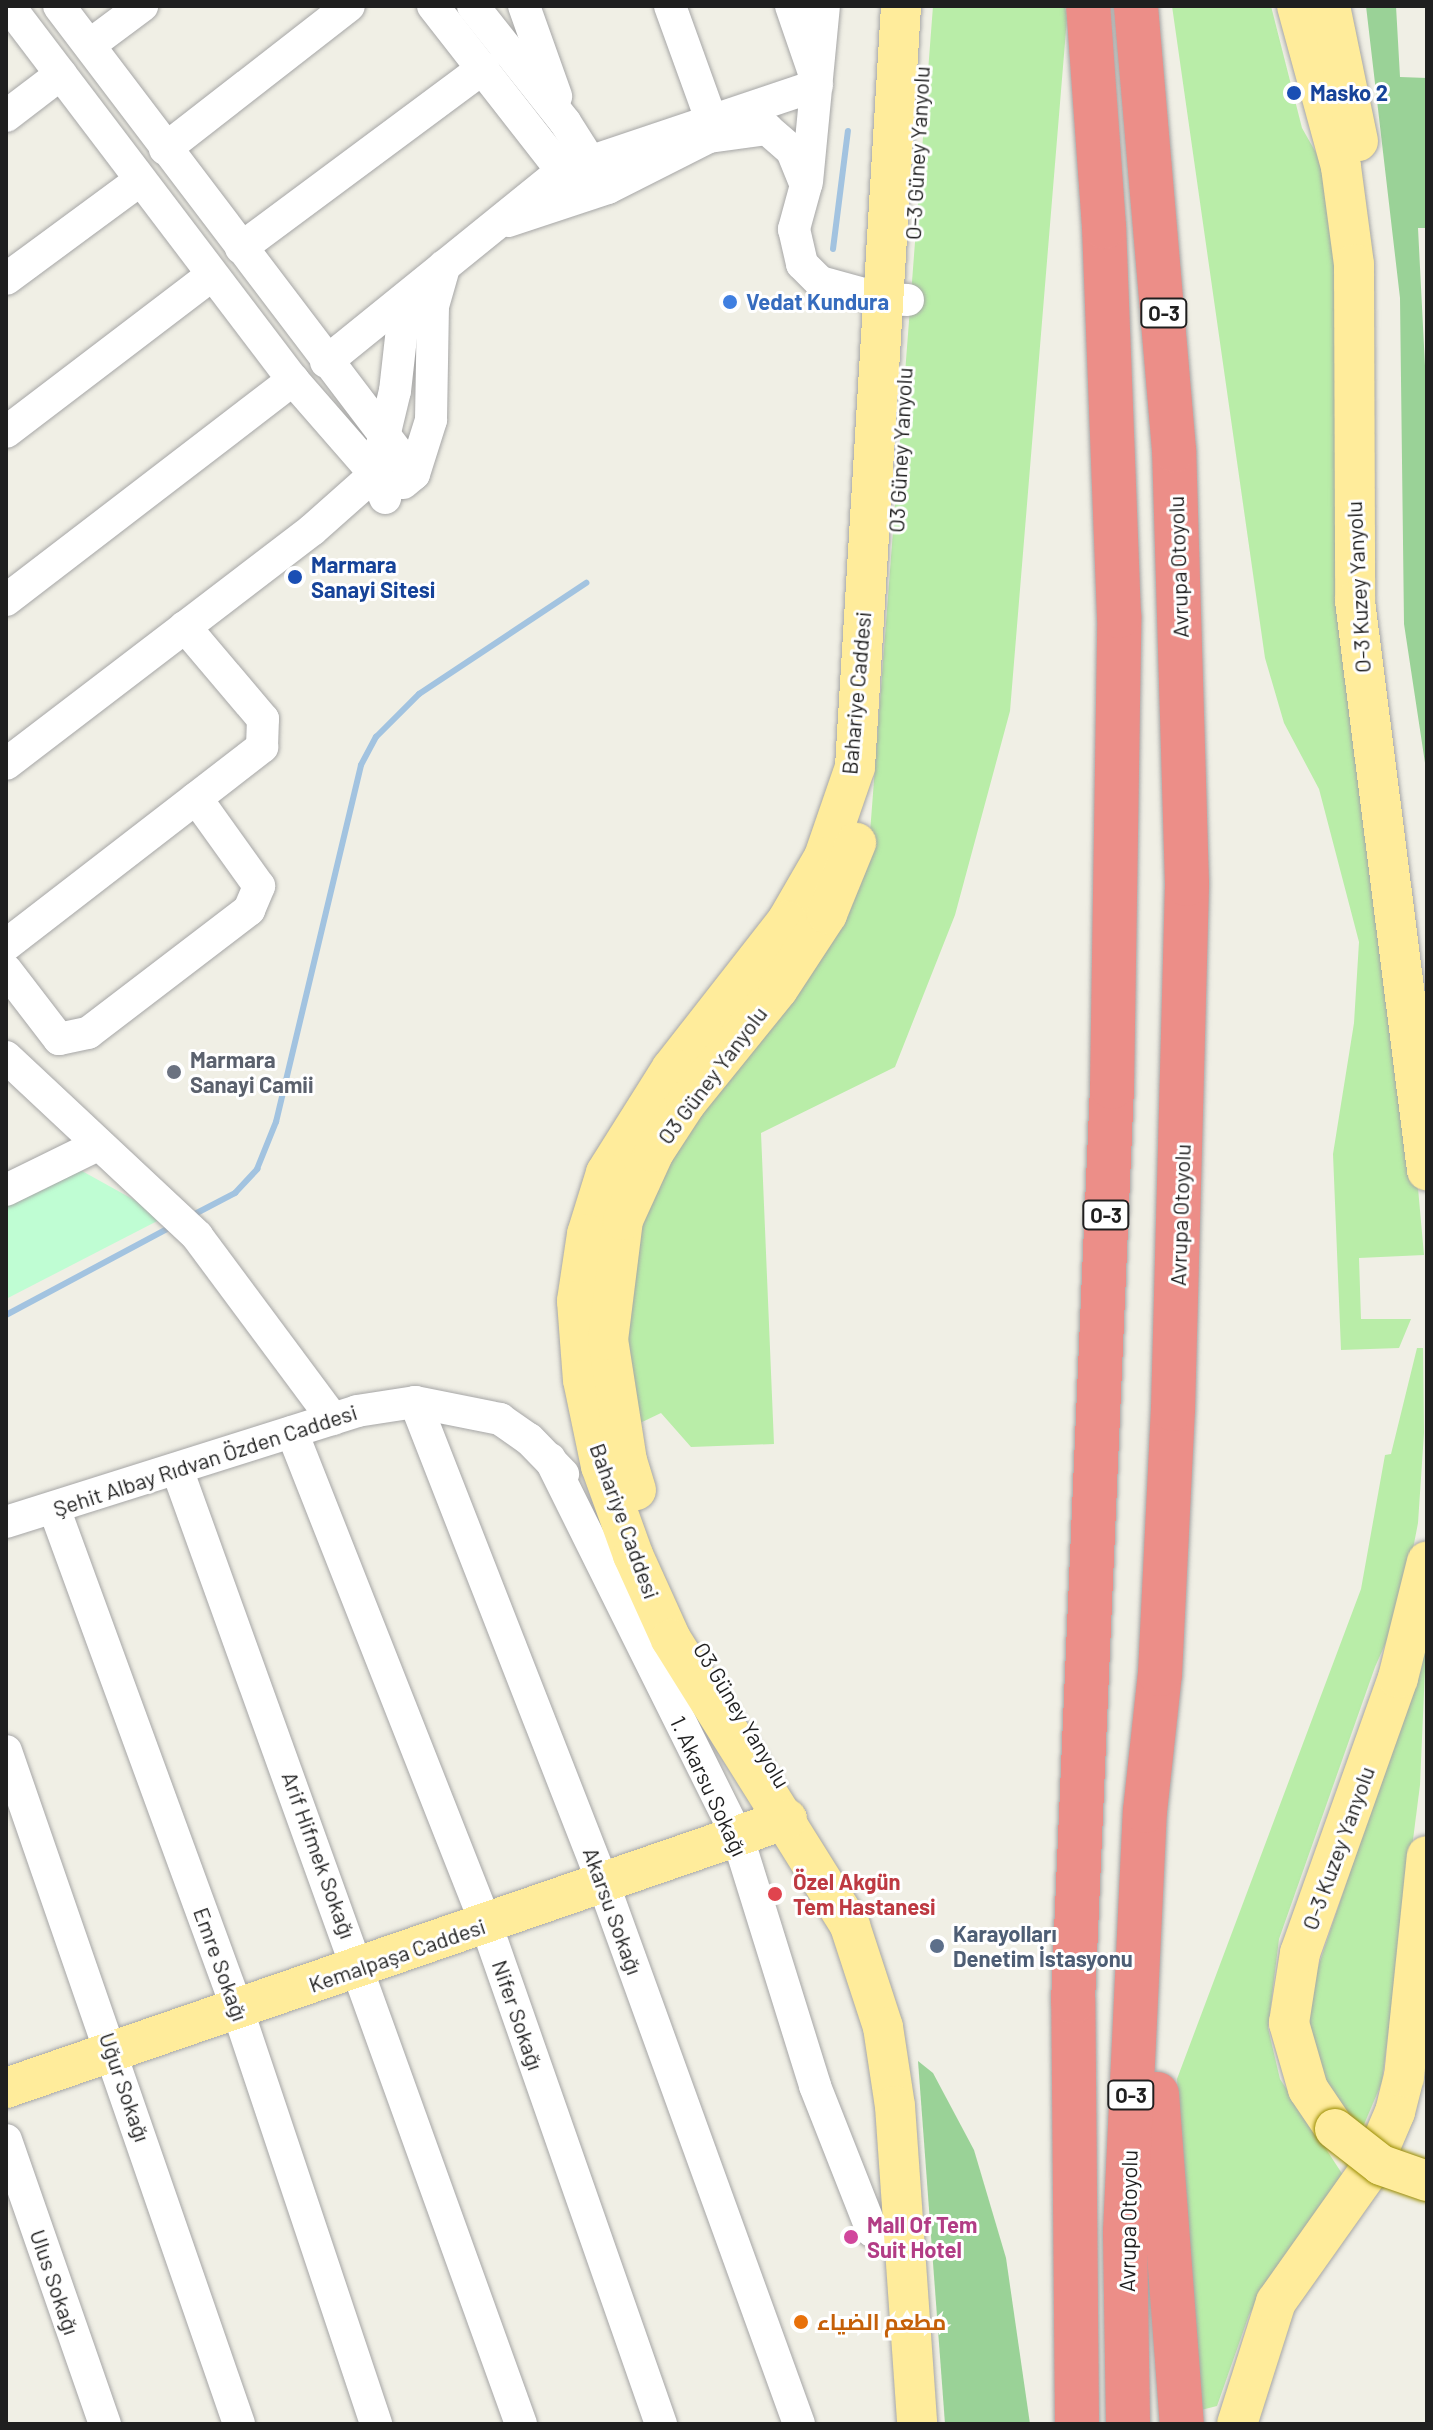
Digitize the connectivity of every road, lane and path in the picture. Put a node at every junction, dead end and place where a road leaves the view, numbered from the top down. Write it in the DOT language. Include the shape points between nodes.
graph roads {
  1 [pos="9,6"];
  2 [pos="59,6"];
  3 [pos="142,6"];
  4 [pos="349,6"];
  5 [pos="433,6"];
  6 [pos="473,6"];
  7 [pos="524,6"];
  8 [pos="670,6"];
  9 [pos="791,6"];
  10 [pos="824,6"];
  11 [pos="901,6"];
  12 [pos="925,6"];
  13 [pos="1088,6"];
  14 [pos="1136,6"];
  15 [pos="1297,6"];
  16 [pos="1330,6"];
  17 [pos="91,44"];
  18 [pos="483,68"];
  19 [pos="61,74"];
  20 [pos="817,85"];
  21 [pos="6,116"];
  22 [pos="565,122"];
  23 [pos="710,128"];
  24 [pos="165,149"];
  25 [pos="575,166"];
  26 [pos="139,181"];
  27 [pos="806,185"];
  28 [pos="608,188"];
  29 [pos="570,203"];
  30 [pos="490,226"];
  31 [pos="241,248"];
  32 [pos="444,266"];
  33 [pos="212,275"];
  34 [pos="6,279"];
  35 [pos="895,300"];
  36 [pos="326,362"];
  37 [pos="293,380"];
  38 [pos="6,432"];
  39 [pos="386,436"];
  40 [pos="414,474"];
  41 [pos="380,486"];
  42 [pos="6,600"];
  43 [pos="185,627"];
  44 [pos="6,764"];
  45 [pos="196,798"];
  46 [pos="6,945"];
  47 [pos="6,970"];
  48 [pos="1427,1004"];
  49 [pos="6,1057"];
  50 [pos="96,1146"];
  51 [pos="1427,1170"];
  52 [pos="6,1190"];
  53 [pos="415,1402"];
  54 [pos="333,1419"];
  55 [pos="292,1432"];
  56 [pos="550,1459"];
  57 [pos="177,1469"];
  58 [pos="54,1508"];
  59 [pos="6,1522"];
  60 [pos="633,1555"];
  61 [pos="1427,1562"];
  62 [pos="6,1751"];
  63 [pos="1151,1767"];
  64 [pos="787,1819"];
  65 [pos="737,1835"];
  66 [pos="1427,1856"];
  67 [pos="603,1883"];
  68 [pos="486,1924"];
  69 [pos="361,1969"];
  70 [pos="237,2008"];
  71 [pos="113,2051"];
  72 [pos="6,2088"];
  73 [pos="6,2140"];
  74 [pos="1427,2181"];
  75 [pos="904,2244"];
  76 [pos="105,2424"];
  77 [pos="239,2424"];
  78 [pos="376,2424"];
  79 [pos="521,2424"];
  80 [pos="661,2424"];
  81 [pos="799,2424"];
  82 [pos="917,2424"];
  83 [pos="936,2424"];
  84 [pos="1077,2424"];
  85 [pos="1128,2424"];
  86 [pos="1182,2424"];
  87 [pos="1237,2424"];
  1 -- 19 [label="street"];
  2 -- 17 [label="street"];
  3 -- 17 [label="street"];
  4 -- 24 [label="street"];
  5 -- 18 [label="street"];
  6 -- 22 [label="street"];
  7 -- 22 [label="street"];
  8 -- 23 [label="street"];
  9 -- 20 [label="street"];
  10 -- 20 [label="street"];
  11 -- 35 [label="main road, O-3 Güney Yanyolu"];
  12 -- 35 [label="main road, O-3 Güney Yanyolu"];
  13 -- 84 [label="highway, O-3" via="1104,227 1119,647 1112,1087 1073,2002"];
  14 -- 63 [label="highway, Avrupa Otoyolu / O-3" via="1174,450 1187,884 1173,1409"];
  15 -- 51 [label="main road, O-3 Kuzey Yanyolu" via="1341,167 1354,264 1355,601"];
  16 -- 48 [label="main road, O-3 Kuzey Yanyolu" via="1375,260 1372,598"];
  17 -- 24 [label="street"];
  18 -- 25 [label="street"];
  18 -- 31 [label="street"];
  19 -- 21 [label="street"];
  19 -- 26 [label="street"];
  20 -- 23 [label="street"];
  20 -- 27 [label="street"];
  22 -- 25 [label="street"];
  23 -- 25 [label="street"];
  23 -- 27 [label="street" via="767,129 792,151"];
  23 -- 28 [label="street"];
  24 -- 31 [label="street"];
  25 -- 28 [label="street"];
  25 -- 29 [label="street"];
  25 -- 30 [label="street"];
  26 -- 33 [label="street"];
  26 -- 34 [label="street"];
  27 -- 35 [label="street" via="794,229 802,264 820,282"];
  28 -- 29 [label="street"];
  29 -- 30 [label="street"];
  30 -- 32 [label="street"];
  31 -- 36 [label="street"];
  32 -- 36 [label="street"];
  32 -- 39 [label="street" via="404,311"];
  32 -- 40 [label="street" via="433,306 431,420"];
  33 -- 37 [label="street"];
  33 -- 38 [label="street"];
  35 -- 60 [label="main road, Bahariye Caddesi" via="855,767 824,857 787,921 672,1068 606,1173 587,1234 577,1301 583,1380 601,1466"];
  35 -- 83 [label="main road, O3 Güney Yanyolu" via="882,742 867,818 827,914 778,989 686,1103 654,1152 623,1220 608,1340 627,1461 665,1576 706,1661 860,1912 890,1990 905,2078"];
  36 -- 39 [label="street"];
  37 -- 41 [label="street"];
  37 -- 42 [label="street"];
  39 -- 40 [label="street"];
  39 -- 41 [label="street"];
  40 -- 41 [label="street"];
  41 -- 43 [label="street" via="312,530"];
  43 -- 44 [label="street"];
  43 -- 45 [label="street" via="263,719 262,747"];
  45 -- 46 [label="street"];
  45 -- 47 [label="street" via="259,886 249,910 88,1033 59,1039"];
  49 -- 50 [label="street"];
  50 -- 52 [label="street"];
  50 -- 54 [label="street" via="197,1236"];
  53 -- 54 [label="street, Şehit Albay Rıdvan Özden Caddesi"];
  53 -- 56 [label="street, Şehit Albay Rıdvan Özden Caddesi" via="500,1419"];
  53 -- 67 [label="street, Akarsu Sokağı"];
  54 -- 55 [label="street, Şehit Albay Rıdvan Özden Caddesi"];
  55 -- 57 [label="street, Şehit Albay Rıdvan Özden Caddesi"];
  55 -- 68 [label="street, Nifer Sokağı"];
  56 -- 60 [label="street, Şehit Albay Rıdvan Özden Caddesi"];
  56 -- 65 [label="street, 1. Akarsu Sokağı"];
  57 -- 58 [label="street, Şehit Albay Rıdvan Özden Caddesi"];
  57 -- 69 [label="street, Arif Hifmek Sokağı"];
  58 -- 59 [label="street, Şehit Albay Rıdvan Özden Caddesi"];
  58 -- 70 [label="street, Emre Sokağı"];
  60 -- 64 [label="main road, Bahariye Caddesi" via="671,1639"];
  61 -- 74 [label="main road, O-3 Kuzey Yanyolu, bridge" via="1398,1678 1300,1953 1289,2023 1308,2089 1335,2129 1381,2165"];
  62 -- 71 [label="street, Uğur Sokağı"];
  63 -- 85 [label="highway, Avrupa Otoyolu / O-3" via="1125,2232"];
  63 -- 86 [label="highway" via="1160,1958 1160,2167"];
  64 -- 65 [label="main road, Kemalpaşa Caddesi"];
  64 -- 75 [label="main road, Bahariye Caddesi" via="850,1926 883,2027 895,2106"];
  65 -- 67 [label="main road, Kemalpaşa Caddesi"];
  65 -- 75 [label="street, 1. Akarsu Sokağı" via="777,1975 854,2190 872,2231"];
  66 -- 87 [label="main road" via="1405,2065 1395,2112 1371,2168 1276,2302"];
  67 -- 68 [label="main road, Kemalpaşa Caddesi"];
  67 -- 81 [label="street, Akarsu Sokağı"];
  68 -- 69 [label="main road, Kemalpaşa Caddesi"];
  68 -- 80 [label="street, Nifer Sokağı"];
  69 -- 70 [label="main road, Kemalpaşa Caddesi"];
  69 -- 79 [label="street, Arif Hifmek Sokağı"];
  70 -- 71 [label="main road, Kemalpaşa Caddesi"];
  70 -- 78 [label="street, Emre Sokağı"];
  71 -- 72 [label="main road, Kemalpaşa Caddesi"];
  71 -- 77 [label="street, Uğur Sokağı"];
  73 -- 76 [label="street, Ulus Sokağı"];
  75 -- 82 [label="main road, Bahariye Caddesi"];
}
